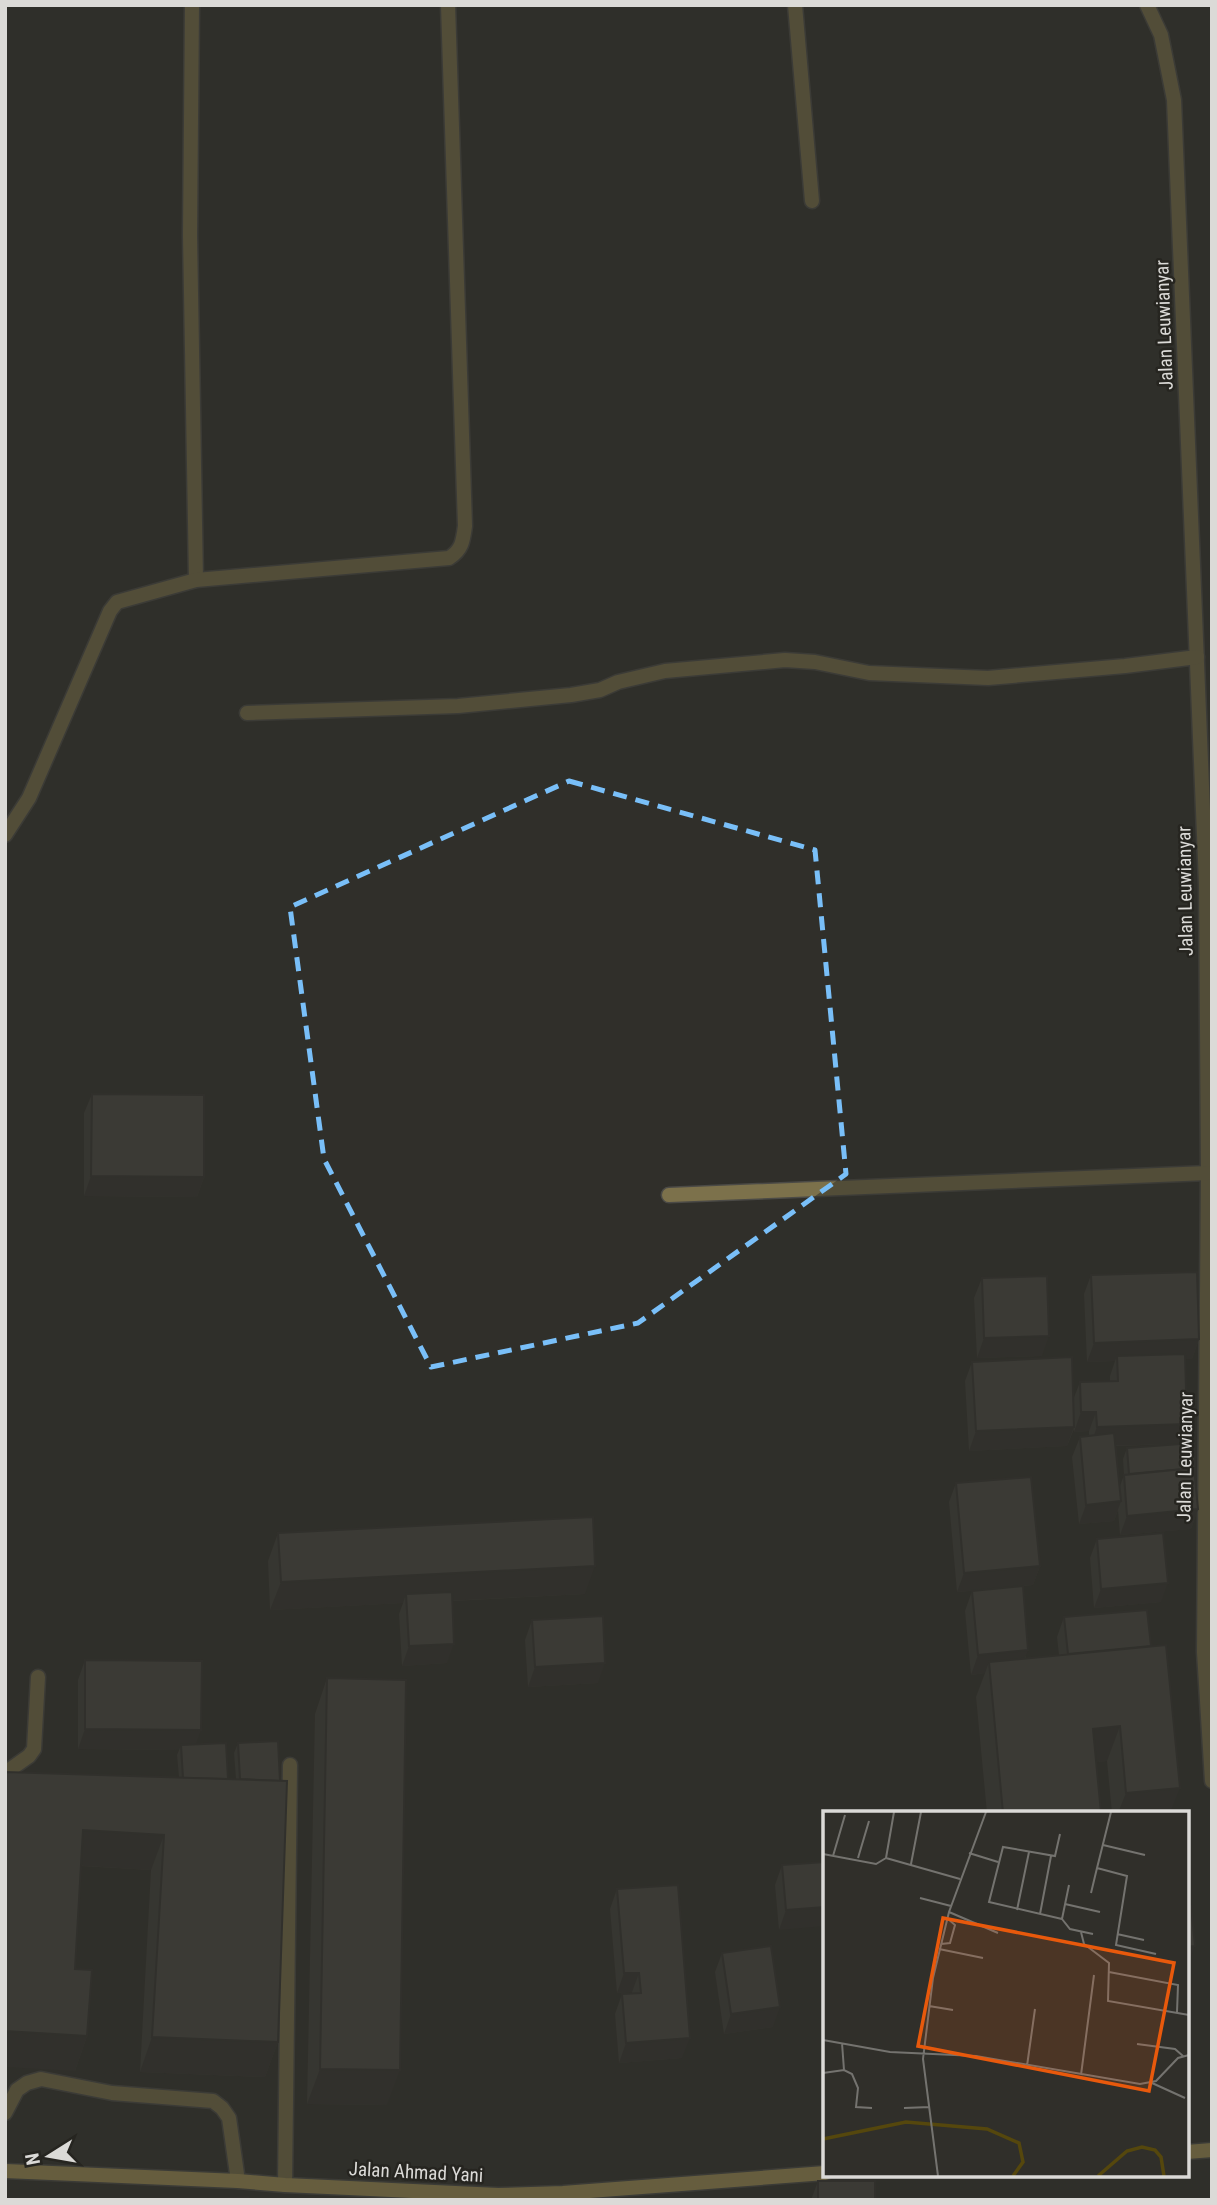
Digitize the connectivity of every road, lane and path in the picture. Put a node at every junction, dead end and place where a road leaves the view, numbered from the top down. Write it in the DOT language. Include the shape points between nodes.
graph roads {
  1 [pos="192,5"];
  2 [pos="448,5"];
  3 [pos="795,5"];
  4 [pos="1147,5"];
  5 [pos="812,201"];
  6 [pos="196,580"];
  7 [pos="1197,657"];
  8 [pos="247,713"];
  9 [pos="5,835"];
  10 [pos="1208,1173"];
  11 [pos="669,1195"];
  12 [pos="38,1677"];
  13 [pos="290,1765"];
  14 [pos="5,1773"];
  15 [pos="1212,1781"];
  16 [pos="5,2113"];
  17 [pos="1212,2150"];
  18 [pos="1189,2152"];
  19 [pos="5,2171"];
  20 [pos="823,2173"];
  21 [pos="238,2181"];
  22 [pos="285,2185"];
  1 -- 6 [label="street" via="190,235"];
  2 -- 6 [label="street" via="463,544 449,558"];
  3 -- 5 [label="street"];
  4 -- 7 [label="street, Jalan Leuwianyar" via="1161,35 1174,100"];
  6 -- 9 [label="street" via="123,599 114,606 29,798"];
  7 -- 8 [label="street" via="988,678 869,673 785,660 665,671 600,690 458,706"];
  7 -- 10 [label="street, Jalan Leuwianyar" via="1206,884"];
  10 -- 11 [label="street"];
  10 -- 15 [label="street, Jalan Leuwianyar" via="1204,1652"];
  12 -- 14 [label="street" via="34,1749"];
  13 -- 22 [label="street"];
  16 -- 21 [label="street" via="17,2090 41,2080 112,2093 213,2101 229,2118"];
  17 -- 18 [label="street"];
  19 -- 21 [label="street, Jalan Ahmad Yani"];
  20 -- 22 [label="street, Jalan Ahmad Yani" via="498,2195"];
  21 -- 22 [label="street, Jalan Ahmad Yani"];
}
